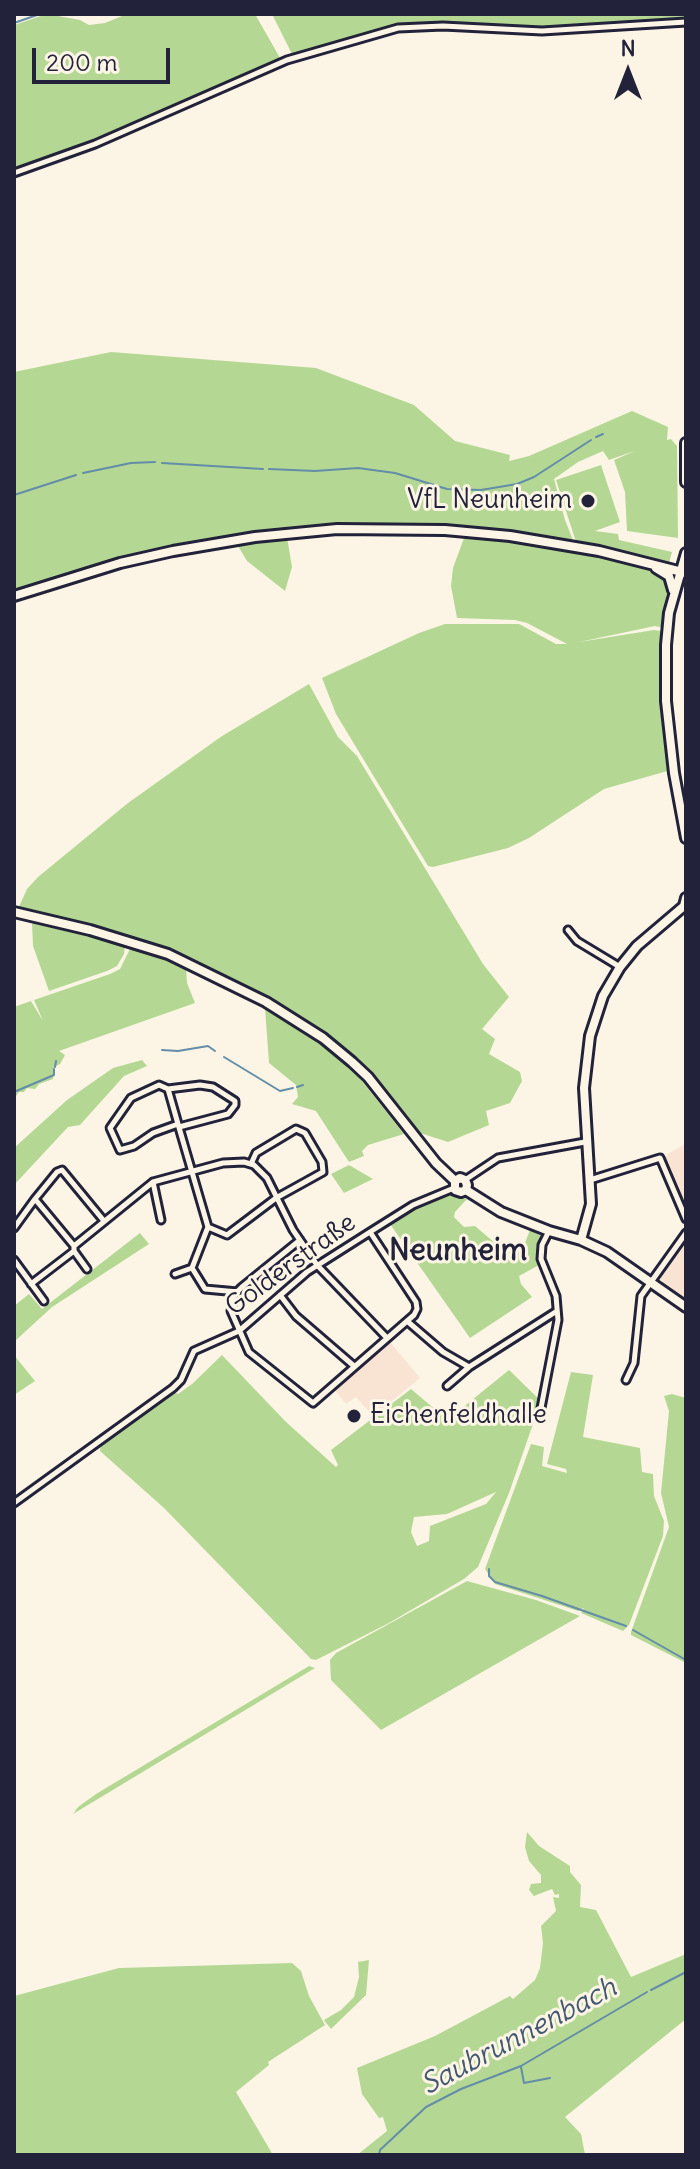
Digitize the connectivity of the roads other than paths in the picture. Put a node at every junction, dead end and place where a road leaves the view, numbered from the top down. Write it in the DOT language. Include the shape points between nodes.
graph roads {
  1 [pos="686,22"];
  2 [pos="14,173"];
  3 [pos="686,443"];
  4 [pos="686,482"];
  5 [pos="686,553"];
  6 [pos="648,563"];
  7 [pos="684,572"];
  8 [pos="14,596"];
  9 [pos="672,599"];
  10 [pos="684,808"];
  11 [pos="686,838"];
  12 [pos="685,903"];
  13 [pos="14,912"];
  14 [pos="568,930"];
  15 [pos="620,967"];
  16 [pos="168,1089"];
  17 [pos="178,1125"];
  18 [pos="585,1142"];
  19 [pos="251,1164"];
  20 [pos="193,1173"];
  21 [pos="590,1180"];
  22 [pos="153,1182"];
  23 [pos="454,1184"];
  24 [pos="465,1185"];
  25 [pos="276,1198"];
  26 [pos="35,1199"];
  27 [pos="686,1219"];
  28 [pos="161,1220"];
  29 [pos="105,1221"];
  30 [pos="208,1227"];
  31 [pos="14,1228"];
  32 [pos="549,1231"];
  33 [pos="370,1232"];
  34 [pos="686,1233"];
  35 [pos="300,1240"];
  36 [pos="581,1240"];
  37 [pos="74,1249"];
  38 [pos="14,1260"];
  39 [pos="317,1265"];
  40 [pos="192,1268"];
  41 [pos="87,1269"];
  42 [pos="175,1274"];
  43 [pos="650,1282"];
  44 [pos="31,1284"];
  45 [pos="238,1292"];
  46 [pos="280,1295"];
  47 [pos="44,1301"];
  48 [pos="686,1307"];
  49 [pos="558,1311"];
  50 [pos="407,1321"];
  51 [pos="239,1331"];
  52 [pos="387,1338"];
  53 [pos="354,1367"];
  54 [pos="469,1367"];
  55 [pos="626,1380"];
  56 [pos="447,1386"];
  57 [pos="541,1408"];
  58 [pos="14,1503"];
  1 -- 2 [label="street" via="542,31 398,28 287,60 95,144"];
  3 -- 4 [label="street"];
  5 -- 7 [label="street"];
  6 -- 7 [label="street"];
  6 -- 8 [label="street" via="510,536 337,529 173,551"];
  6 -- 9 [label="street" via="669,576"];
  7 -- 9 [label="street"];
  9 -- 10 [label="street" via="666,673 674,773"];
  10 -- 11 [label="street"];
  12 -- 15 [label="street"];
  13 -- 23 [label="street" via="168,954 266,1002 323,1038 368,1077"];
  14 -- 15 [label="street"];
  15 -- 18 [label="street" via="603,996 590,1036"];
  16 -- 17 [label="street"];
  16 -- 17 [label="street" via="213,1087 235,1101 228,1114"];
  16 -- 17 [label="street" via="159,1085 131,1098 110,1128 120,1150"];
  17 -- 20 [label="street"];
  18 -- 21 [label="street"];
  18 -- 24 [label="street" via="498,1158"];
  19 -- 20 [label="street" via="223,1163"];
  19 -- 25 [label="street" via="267,1178"];
  19 -- 25 [label="street" via="256,1153 296,1129 305,1133 323,1172"];
  20 -- 22 [label="street"];
  20 -- 30 [label="street"];
  21 -- 27 [label="street" via="660,1158"];
  21 -- 36 [label="street" via="591,1204"];
  22 -- 28 [label="street"];
  22 -- 29 [label="street"];
  23 -- 24 [label="street" via="458,1192"];
  23 -- 33 [label="street, Golderstraße"];
  24 -- 32 [label="street" via="501,1212"];
  25 -- 30 [label="street" via="227,1235"];
  25 -- 35 [label="street"];
  26 -- 29 [label="street" via="57,1172 66,1171"];
  26 -- 31 [label="street"];
  26 -- 37 [label="street"];
  29 -- 37 [label="street"];
  30 -- 40 [label="street"];
  32 -- 36 [label="street"];
  32 -- 49 [label="street" via="541,1259"];
  33 -- 39 [label="street, Golderstraße"];
  33 -- 50 [label="street" via="416,1302"];
  34 -- 43 [label="street"];
  35 -- 39 [label="street"];
  35 -- 45 [label="street"];
  36 -- 43 [label="street"];
  37 -- 41 [label="street"];
  37 -- 44 [label="street"];
  38 -- 44 [label="street"];
  39 -- 46 [label="street, Golderstraße"];
  39 -- 52 [label="street"];
  40 -- 42 [label="street"];
  40 -- 45 [label="street" via="205,1289"];
  43 -- 48 [label="street"];
  43 -- 55 [label="street" via="641,1296 634,1363"];
  44 -- 47 [label="street"];
  45 -- 51 [label="street" via="231,1311"];
  46 -- 51 [label="street, Golderstraße"];
  46 -- 53 [label="street"];
  49 -- 54 [label="street"];
  49 -- 57 [label="street"];
  50 -- 52 [label="street"];
  50 -- 54 [label="street"];
  51 -- 53 [label="street" via="249,1352 313,1403"];
  51 -- 58 [label="street, Golderstraße" via="194,1351 173,1388"];
  52 -- 53 [label="street"];
  54 -- 56 [label="street"];
}
